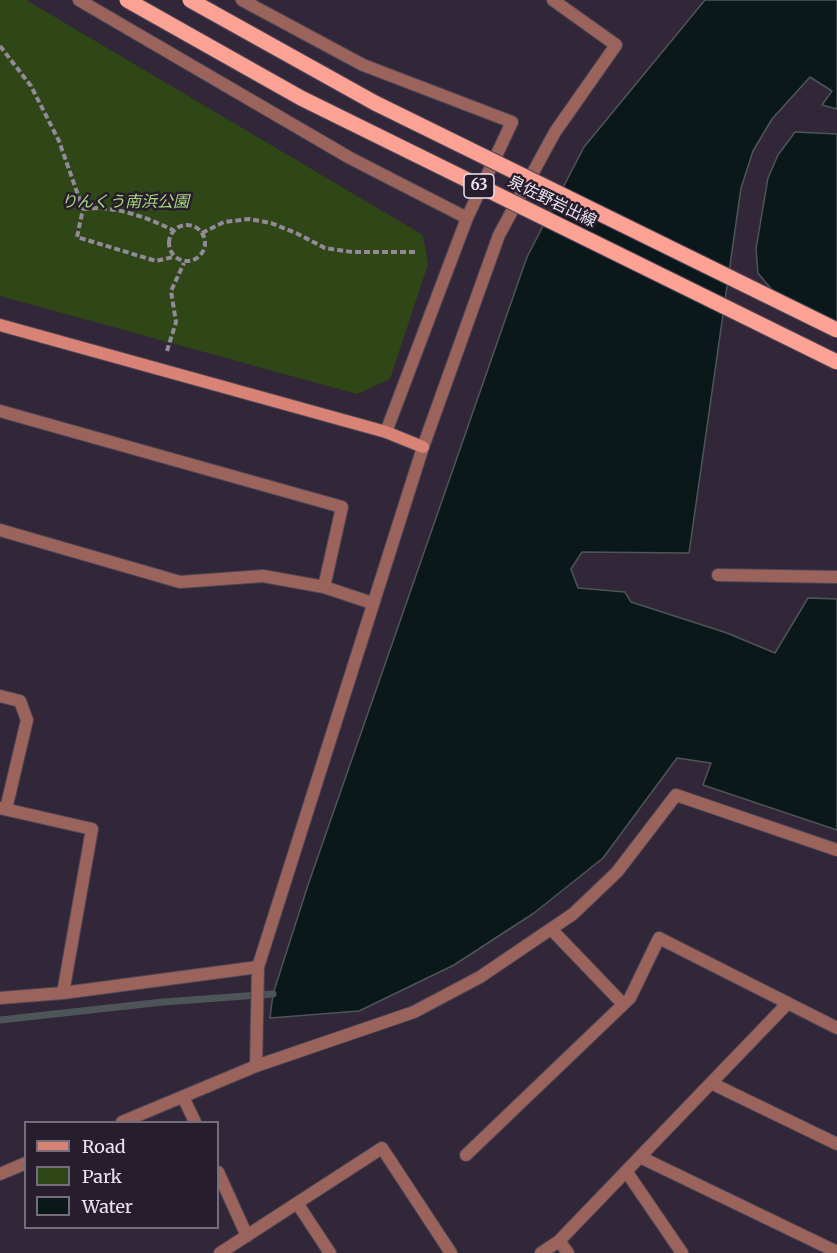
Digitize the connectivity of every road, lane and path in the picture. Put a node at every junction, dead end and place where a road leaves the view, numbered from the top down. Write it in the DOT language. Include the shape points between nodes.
graph roads {
  1 [pos="79,0"];
  2 [pos="127,0"];
  3 [pos="190,0"];
  4 [pos="242,0"];
  5 [pos="553,0"];
  6 [pos="0,46"];
  7 [pos="83,209"];
  8 [pos="467,218"];
  9 [pos="173,230"];
  10 [pos="202,233"];
  11 [pos="415,252"];
  12 [pos="173,257"];
  13 [pos="184,262"];
  14 [pos="0,325"];
  15 [pos="837,330"];
  16 [pos="167,351"];
  17 [pos="837,362"];
  18 [pos="0,411"];
  19 [pos="386,432"];
  20 [pos="423,447"];
  21 [pos="0,530"];
  22 [pos="718,575"];
  23 [pos="837,577"];
  24 [pos="324,587"];
  25 [pos="372,603"];
  26 [pos="0,696"];
  27 [pos="3,809"];
  28 [pos="837,850"];
  29 [pos="551,929"];
  30 [pos="258,967"];
  31 [pos="63,993"];
  32 [pos="0,998"];
  33 [pos="624,1004"];
  34 [pos="787,1004"];
  35 [pos="837,1028"];
  36 [pos="256,1066"];
  37 [pos="711,1083"];
  38 [pos="183,1097"];
  39 [pos="124,1121"];
  40 [pos="195,1121"];
  41 [pos="837,1144"];
  42 [pos="466,1155"];
  43 [pos="640,1157"];
  44 [pos="24,1164"];
  45 [pos="626,1171"];
  46 [pos="0,1174"];
  47 [pos="219,1174"];
  48 [pos="297,1203"];
  49 [pos="247,1236"];
  50 [pos="559,1241"];
  51 [pos="837,1252"];
  52 [pos="220,1253"];
  53 [pos="330,1253"];
  54 [pos="451,1253"];
  55 [pos="541,1253"];
  56 [pos="568,1253"];
  57 [pos="682,1253"];
  1 -- 8 [label="street" via="350,159"];
  2 -- 17 [label="main road, 泉佐野岩出線 / 63, bridge" via="301,98"];
  3 -- 15 [label="main road, 泉佐野岩出線 / 63, bridge" via="375,103"];
  4 -- 8 [label="street" via="363,64 512,122"];
  5 -- 20 [label="street" via="616,45 555,132 499,235"];
  6 -- 7 [label="path" via="31,86 55,132"];
  7 -- 9 [label="path" via="101,207 153,220"];
  7 -- 12 [label="path" via="77,237 156,261"];
  8 -- 19 [label="street"];
  9 -- 10 [label="path" via="183,225 194,226"];
  9 -- 12 [label="path" via="168,243"];
  10 -- 11 [label="path" via="224,222 249,219 296,233 325,248"];
  10 -- 13 [label="path" via="206,247 198,259"];
  12 -- 13 [label="path"];
  13 -- 16 [label="path" via="171,291 176,322"];
  14 -- 19 [label="street"];
  18 -- 24 [label="street" via="342,507"];
  19 -- 20 [label="street"];
  20 -- 25 [label="street"];
  21 -- 24 [label="street" via="180,582 263,576"];
  22 -- 23 [label="street"];
  24 -- 25 [label="street"];
  25 -- 30 [label="street"];
  26 -- 27 [label="street" via="20,701 27,720"];
  27 -- 31 [label="street" via="92,829"];
  28 -- 29 [label="street" via="676,795 617,872 573,914"];
  29 -- 33 [label="street"];
  29 -- 36 [label="street" via="480,977 414,1012"];
  30 -- 31 [label="street"];
  30 -- 36 [label="street"];
  31 -- 32 [label="street"];
  33 -- 34 [label="street" via="660,938"];
  33 -- 42 [label="street"];
  34 -- 35 [label="street"];
  34 -- 37 [label="street"];
  36 -- 38 [label="street"];
  37 -- 41 [label="street"];
  37 -- 43 [label="street"];
  38 -- 39 [label="street"];
  38 -- 40 [label="street"];
  43 -- 45 [label="street"];
  43 -- 51 [label="street"];
  44 -- 46 [label="street"];
  45 -- 50 [label="street"];
  45 -- 57 [label="street"];
  47 -- 49 [label="street"];
  48 -- 49 [label="street"];
  48 -- 53 [label="street"];
  48 -- 54 [label="street" via="382,1148"];
  49 -- 52 [label="street"];
  50 -- 55 [label="street"];
  50 -- 56 [label="street"];
}
